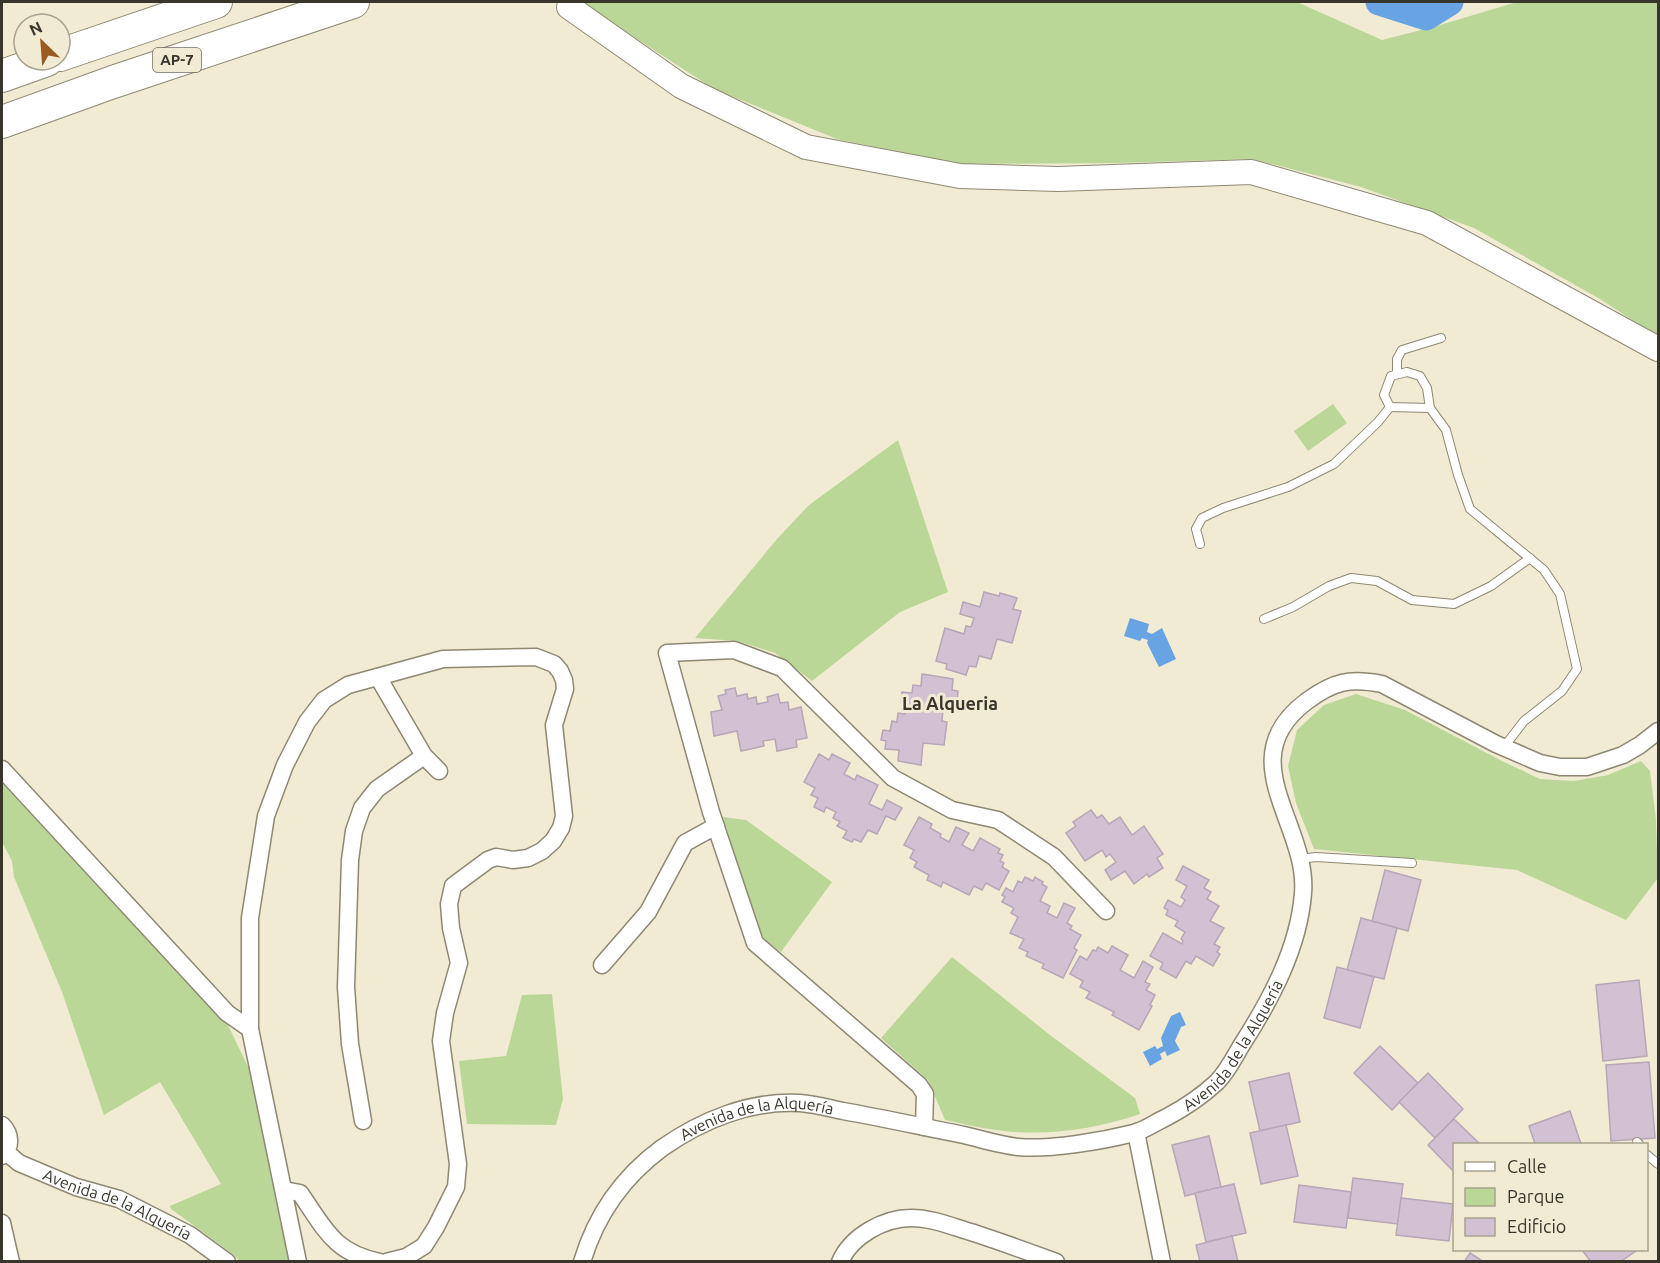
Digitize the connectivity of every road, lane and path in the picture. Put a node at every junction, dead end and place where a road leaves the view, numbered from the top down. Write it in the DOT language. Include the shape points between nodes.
graph roads {
  1 [pos="216,2"];
  2 [pos="353,2"];
  3 [pos="568,7"];
  4 [pos="72,51"];
  5 [pos="2,122"];
  6 [pos="1441,338"];
  7 [pos="1659,349"];
  8 [pos="1397,374"];
  9 [pos="1390,407"];
  10 [pos="1430,408"];
  11 [pos="1200,544"];
  12 [pos="1530,558"];
  13 [pos="1264,619"];
  14 [pos="378,677"];
  15 [pos="1657,734"];
  16 [pos="1504,747"];
  17 [pos="424,756"];
  18 [pos="2,769"];
  19 [pos="439,771"];
  20 [pos="716,826"];
  21 [pos="1300,859"];
  22 [pos="1412,863"];
  23 [pos="1106,911"];
  24 [pos="602,965"];
  25 [pos="250,1029"];
  26 [pos="363,1121"];
  27 [pos="2,1125"];
  28 [pos="924,1127"];
  29 [pos="1136,1132"];
  30 [pos="4,1154"];
  31 [pos="284,1190"];
  32 [pos="2,1223"];
  33 [pos="11,1262"];
  34 [pos="227,1262"];
  35 [pos="298,1262"];
  36 [pos="380,1262"];
  37 [pos="386,1262"];
  38 [pos="582,1262"];
  39 [pos="840,1262"];
  40 [pos="1056,1262"];
  41 [pos="1162,1262"];
  1 -- 4 [label="highway, AP-7"];
  2 -- 5 [label="highway, AP-7"];
  3 -- 7 [label="main road" via="681,86 806,147 960,176 1058,179 1251,172 1426,223"];
  6 -- 8 [label="lane" via="1402,350 1397,359"];
  8 -- 9 [label="lane" via="1391,376 1384,395"];
  8 -- 10 [label="lane" via="1420,376 1427,388"];
  9 -- 10 [label="lane"];
  9 -- 11 [label="lane" via="1334,464 1288,487 1202,518 1196,530"];
  10 -- 12 [label="lane" via="1446,430 1470,509"];
  12 -- 13 [label="lane" via="1491,586 1454,604 1412,600 1377,581 1351,578"];
  12 -- 16 [label="lane" via="1544,570 1560,594 1577,669 1562,691 1524,721"];
  14 -- 17 [label="street"];
  14 -- 25 [label="street" via="348,685 324,700 307,722 285,765 266,816 250,918"];
  14 -- 37 [label="street" via="443,659 536,657 554,664 565,689 554,725 564,816 561,828 542,851 528,858 488,860 453,886 450,928 459,963 441,1041 458,1164 456,1186 424,1246 406,1257"];
  15 -- 16 [label="street, Avenida de la Alquería" via="1623,755 1587,767 1540,764"];
  16 -- 21 [label="street, Avenida de la Alquería" via="1382,684 1343,681 1323,689 1281,727 1272,757 1276,791"];
  17 -- 19 [label="street"];
  17 -- 26 [label="street" via="377,789 362,808 354,831 346,987 350,1044"];
  18 -- 25 [label="street" via="226,1013"];
  20 -- 23 [label="street" via="667,653 734,650 782,668 892,778 952,810 998,820 1054,857"];
  20 -- 24 [label="street" via="685,843 648,912"];
  20 -- 28 [label="street" via="755,943 919,1085 925,1094"];
  21 -- 22 [label="lane"];
  21 -- 29 [label="street, Avenida de la Alquería" via="1304,892 1300,915 1289,953 1262,1013 1219,1080 1178,1112"];
  25 -- 31 [label="street"];
  27 -- 30 [label="street" via="9,1135"];
  28 -- 29 [label="street, Avenida de la Alquería" via="1019,1147 1075,1145"];
  28 -- 38 [label="street, Avenida de la Alquería" via="799,1103 737,1111 706,1122 641,1164 610,1201"];
  29 -- 41 [label="street"];
  30 -- 34 [label="street, Avenida de la Alquería" via="76,1187 119,1199 190,1235"];
  31 -- 35 [label="street"];
  31 -- 36 [label="street" via="300,1193 341,1246 361,1258"];
  32 -- 33 [label="street"];
  39 -- 40 [label="street" via="861,1236 884,1223 910,1218 936,1221"];
}
